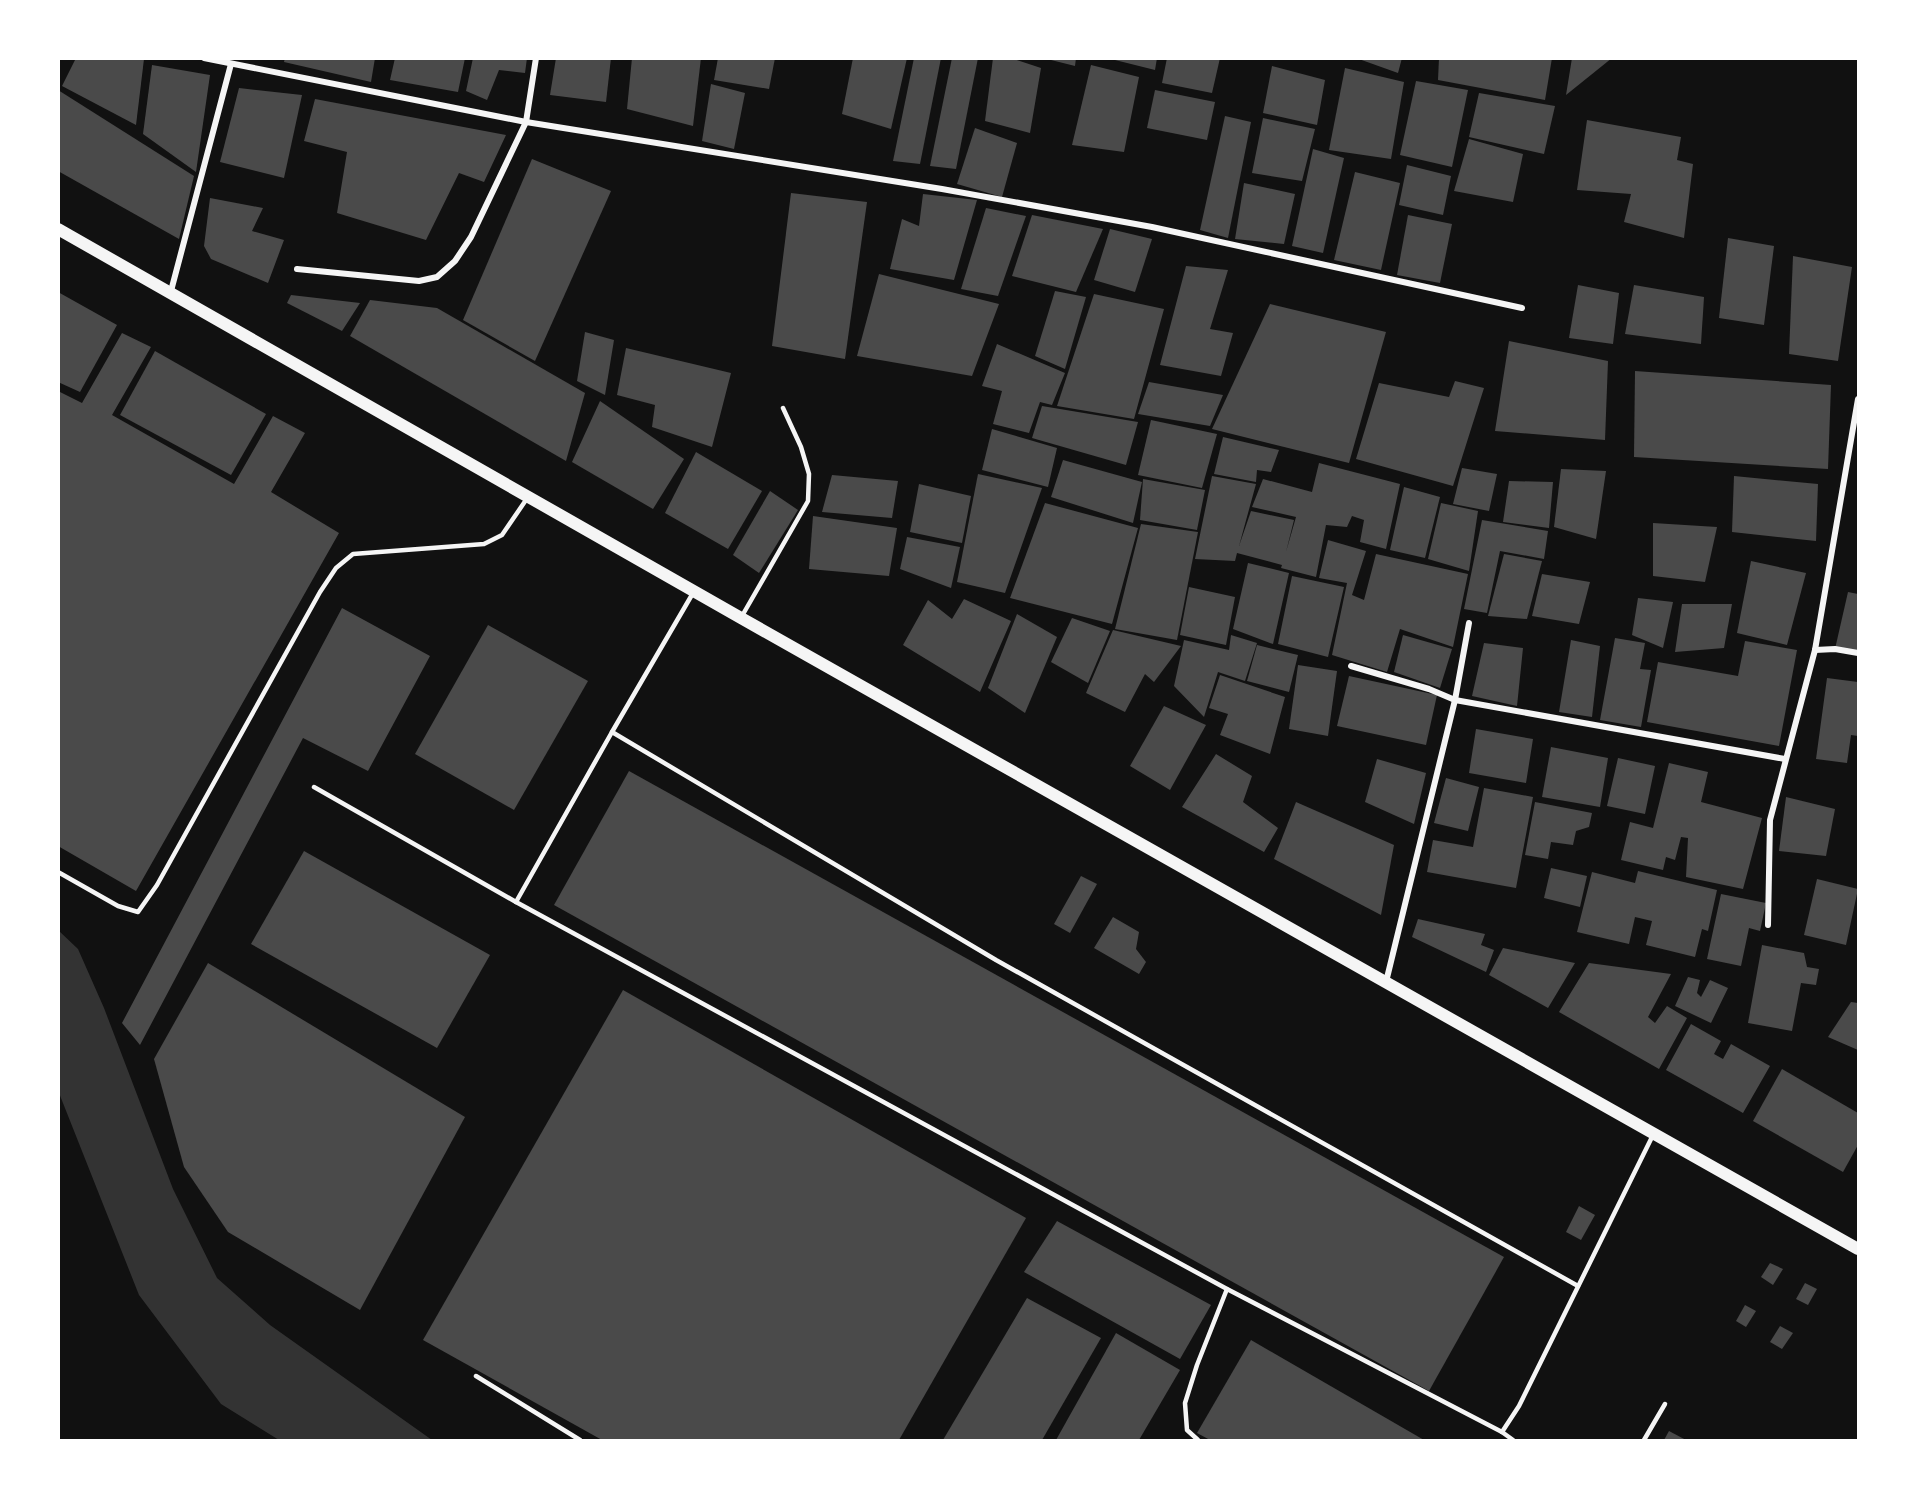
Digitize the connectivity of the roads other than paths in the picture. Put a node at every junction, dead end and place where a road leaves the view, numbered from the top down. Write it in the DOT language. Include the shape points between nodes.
graph roads {
  1 [pos="204,58"];
  2 [pos="536,58"];
  3 [pos="231,64"];
  4 [pos="526,122"];
  5 [pos="58,229"];
  6 [pos="297,269"];
  7 [pos="171,291"];
  8 [pos="1522,308"];
  9 [pos="1858,399"];
  10 [pos="783,408"];
  11 [pos="528,497"];
  12 [pos="694,591"];
  13 [pos="741,618"];
  14 [pos="1469,623"];
  15 [pos="1815,650"];
  16 [pos="1858,653"];
  17 [pos="1351,666"];
  18 [pos="1455,700"];
  19 [pos="612,732"];
  20 [pos="1785,759"];
  21 [pos="314,787"];
  22 [pos="58,872"];
  23 [pos="516,902"];
  24 [pos="1768,926"];
  25 [pos="1386,983"];
  26 [pos="1654,1133"];
  27 [pos="1858,1249"];
  28 [pos="1578,1287"];
  29 [pos="1227,1289"];
  30 [pos="476,1376"];
  31 [pos="1665,1404"];
  32 [pos="1502,1432"];
  33 [pos="580,1440"];
  34 [pos="1198,1440"];
  35 [pos="1513,1440"];
  36 [pos="1644,1440"];
  1 -- 3 [label="street"];
  2 -- 4 [label="street"];
  3 -- 4 [label="street"];
  3 -- 7 [label="street"];
  4 -- 6 [label="street" via="471,237 455,261 437,277 420,281"];
  4 -- 8 [label="street" via="1152,227"];
  5 -- 7 [label="main road"];
  7 -- 11 [label="main road"];
  9 -- 15 [label="street"];
  10 -- 13 [label="lane" via="809,474 808,501"];
  11 -- 12 [label="main road"];
  11 -- 22 [label="lane" via="502,535 484,544 353,554 336,568 138,912 118,906"];
  12 -- 13 [label="main road"];
  12 -- 19 [label="lane"];
  13 -- 25 [label="main road"];
  14 -- 18 [label="street"];
  15 -- 16 [label="street"];
  15 -- 20 [label="street"];
  17 -- 18 [label="street"];
  18 -- 20 [label="street"];
  18 -- 25 [label="street"];
  19 -- 23 [label="lane"];
  19 -- 28 [label="lane" via="996,960"];
  20 -- 24 [label="street" via="1770,820"];
  21 -- 23 [label="lane"];
  23 -- 29 [label="lane"];
  25 -- 26 [label="main road"];
  26 -- 27 [label="main road"];
  26 -- 28 [label="lane"];
  28 -- 32 [label="lane"];
  29 -- 32 [label="lane"];
  29 -- 34 [label="lane" via="1185,1403 1187,1430"];
  30 -- 33 [label="lane"];
  31 -- 36 [label="lane"];
  32 -- 35 [label="lane"];
}
